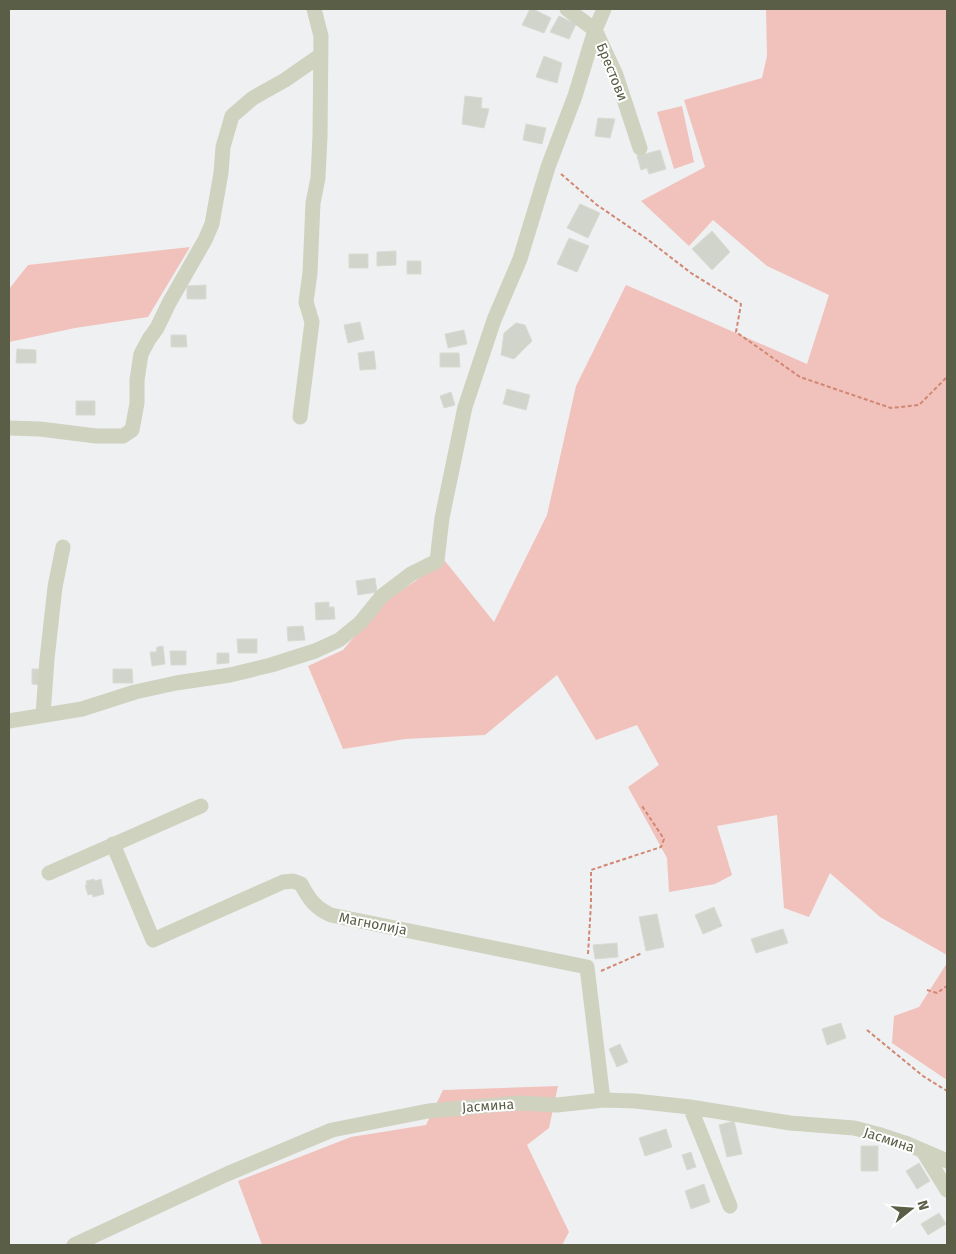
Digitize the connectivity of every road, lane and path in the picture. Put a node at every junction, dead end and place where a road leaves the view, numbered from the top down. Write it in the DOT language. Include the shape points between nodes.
graph roads {
  1 [pos="314,9"];
  2 [pos="567,9"];
  3 [pos="604,9"];
  4 [pos="595,30"];
  5 [pos="321,55"];
  6 [pos="640,148"];
  7 [pos="548,167"];
  8 [pos="947,376"];
  9 [pos="300,417"];
  10 [pos="9,428"];
  11 [pos="63,547"];
  12 [pos="43,715"];
  13 [pos="9,721"];
  14 [pos="201,806"];
  15 [pos="642,806"];
  16 [pos="114,844"];
  17 [pos="49,873"];
  18 [pos="642,953"];
  19 [pos="587,972"];
  20 [pos="947,986"];
  21 [pos="927,990"];
  22 [pos="867,1030"];
  23 [pos="947,1091"];
  24 [pos="603,1100"];
  25 [pos="690,1107"];
  26 [pos="923,1151"];
  27 [pos="947,1161"];
  28 [pos="947,1190"];
  29 [pos="730,1206"];
  30 [pos="74,1245"];
  1 -- 5 [label="street" via="321,36"];
  2 -- 4 [label="street, Брестови"];
  3 -- 4 [label="street"];
  4 -- 6 [label="street, Брестови" via="616,75"];
  4 -- 7 [label="street"];
  5 -- 9 [label="street" via="318,178 313,203 306,302 312,322"];
  5 -- 10 [label="street" via="253,98 232,116 223,147 212,224 141,354 132,430 123,436 96,436"];
  7 -- 8 [label="path" via="691,273 741,304 736,332 800,377 891,408 918,406"];
  7 -- 12 [label="street" via="520,259 494,320 465,407 442,518 437,561 411,574 382,596 360,623 338,640 315,651 230,675 152,688 82,709"];
  11 -- 12 [label="street" via="46,659"];
  12 -- 13 [label="street"];
  14 -- 16 [label="street"];
  15 -- 19 [label="path" via="664,840 661,848 591,870"];
  16 -- 17 [label="street"];
  16 -- 19 [label="street, Магнолија" via="152,940 283,882 293,881 301,884 318,910 331,915"];
  18 -- 19 [label="path"];
  19 -- 24 [label="street"];
  20 -- 21 [label="path" via="937,993"];
  22 -- 23 [label="path" via="923,1076"];
  24 -- 25 [label="street, Јасмина"];
  24 -- 30 [label="street, Јасмина" via="428,1110 332,1130 227,1174"];
  25 -- 26 [label="street, Јасмина" via="790,1123 854,1128"];
  25 -- 29 [label="street"];
  26 -- 27 [label="street, Јасмина"];
  26 -- 28 [label="street, Јасмина"];
}
